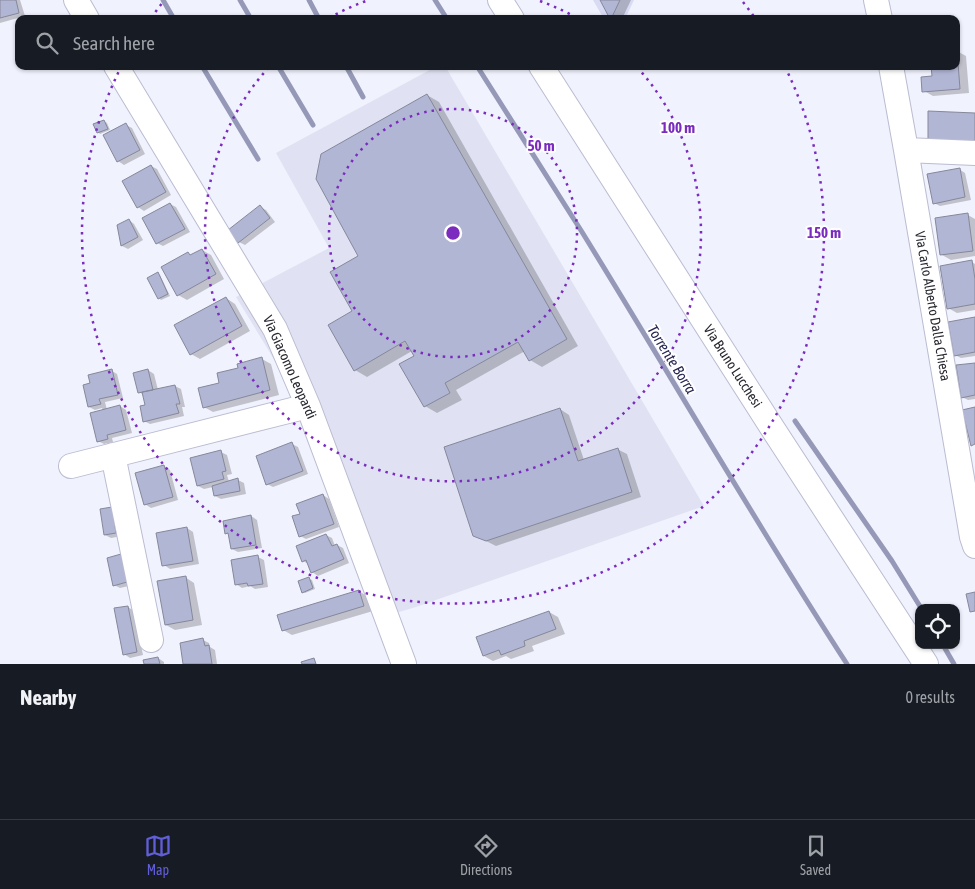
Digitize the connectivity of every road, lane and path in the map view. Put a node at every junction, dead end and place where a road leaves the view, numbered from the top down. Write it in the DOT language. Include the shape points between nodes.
graph roads {
  1 [pos="76,0"];
  2 [pos="500,0"];
  3 [pos="876,0"];
  4 [pos="85,15"];
  5 [pos="509,15"];
  6 [pos="879,15"];
  7 [pos="118,70"];
  8 [pos="544,70"];
  9 [pos="892,70"];
  10 [pos="906,150"];
  11 [pos="975,153"];
  12 [pos="308,406"];
  13 [pos="113,455"];
  14 [pos="71,466"];
  15 [pos="975,546"];
  16 [pos="151,640"];
  17 [pos="404,664"];
  18 [pos="926,664"];
  1 -- 4 [label="street"];
  2 -- 5 [label="street"];
  3 -- 6 [label="street"];
  7 -- 12 [label="street, Via Giacomo Leopardi" via="275,328"];
  8 -- 18 [label="street, Via Bruno Lucchesi"];
  9 -- 10 [label="street, Via Carlo Alberto Dalla Chiesa"];
  10 -- 11 [label="street"];
  10 -- 15 [label="street, Via Carlo Alberto Dalla Chiesa"];
  12 -- 13 [label="street"];
  12 -- 17 [label="street, Via Giacomo Leopardi"];
  13 -- 14 [label="street"];
  13 -- 16 [label="street"];
}
